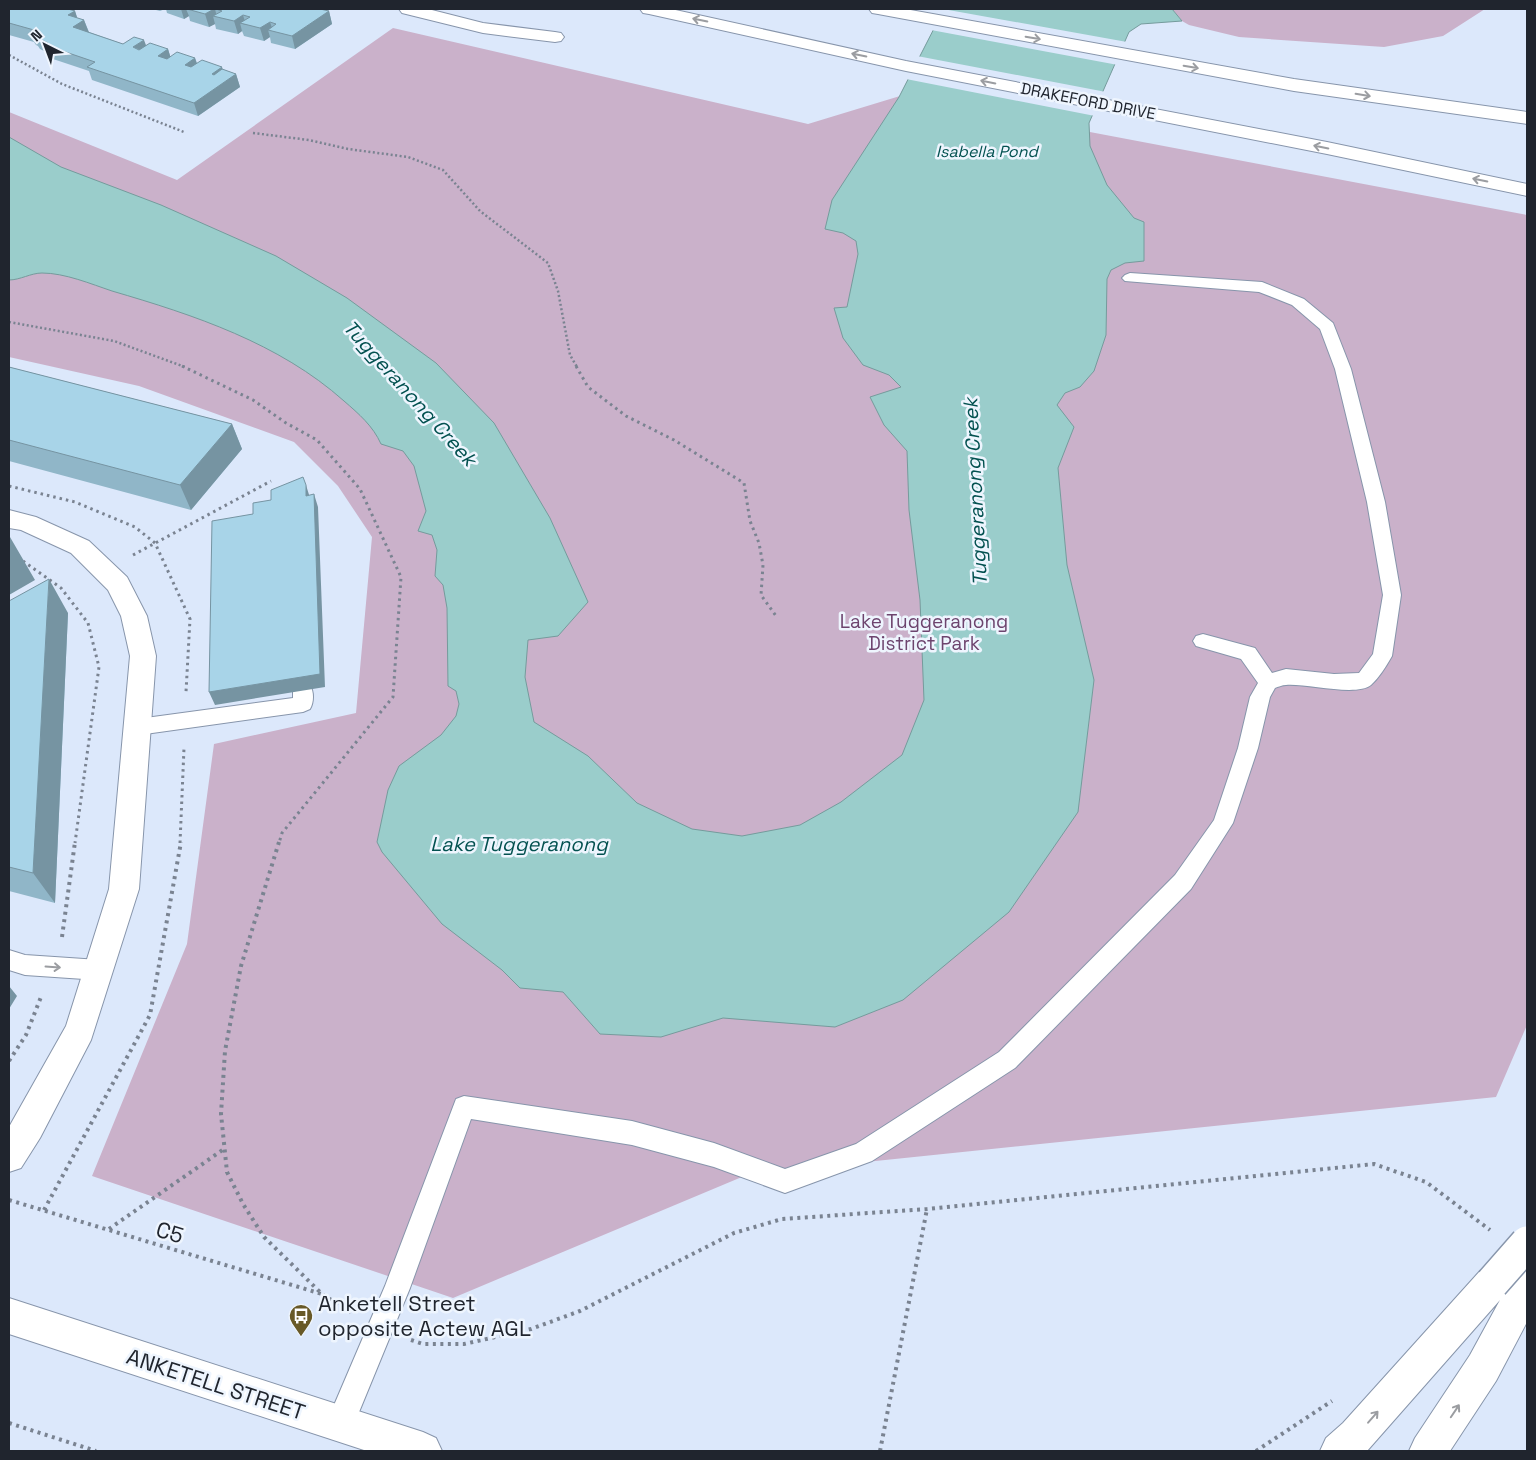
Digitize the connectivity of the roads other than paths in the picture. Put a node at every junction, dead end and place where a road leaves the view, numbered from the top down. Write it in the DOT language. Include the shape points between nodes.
graph roads {
  1 [pos="408,9"];
  2 [pos="649,9"];
  3 [pos="878,9"];
  4 [pos="555,37"];
  5 [pos="1527,118"];
  6 [pos="1527,190"];
  7 [pos="1130,278"];
  8 [pos="9,518"];
  9 [pos="1204,641"];
  10 [pos="1268,682"];
  11 [pos="303,690"];
  12 [pos="138,727"];
  13 [pos="9,960"];
  14 [pos="99,970"];
  15 [pos="9,1156"];
  16 [pos="1527,1243"];
  17 [pos="1513,1288"];
  18 [pos="9,1316"];
  19 [pos="340,1424"];
  20 [pos="423,1451"];
  21 [pos="1339,1451"];
  22 [pos="1428,1451"];
  1 -- 4 [label="main road" via="483,28"];
  6 -- 2 [label="main road, DRAKEFORD DRIVE, one-way" via="906,66"];
  3 -- 5 [label="main road, one-way" via="1294,85"];
  7 -- 10 [label="lane" via="1262,287 1298,302 1327,327 1344,369 1376,502 1392,595 1382,656 1364,680 1334,682 1286,677"];
  8 -- 12 [label="main road" via="80,547 118,584 134,616 143,656"];
  9 -- 10 [label="lane" via="1248,652"];
  10 -- 19 [label="lane" via="1260,697 1248,748 1223,822 1183,882 1007,1060 862,1153 785,1181 714,1155 632,1134 464,1107 397,1288"];
  11 -- 12 [label="lane" via="303,704"];
  12 -- 14 [label="main road" via="124,889"];
  13 -- 14 [label="lane, one-way" via="25,965"];
  14 -- 15 [label="main road" via="80,1030"];
  16 -- 17 [label="main road, bridge"];
  21 -- 17 [label="main road, one-way"];
  22 -- 17 [label="main road, one-way" via="1485,1365"];
  18 -- 19 [label="main road, ANKETELL STREET"];
  19 -- 20 [label="main road, ANKETELL STREET"];
}
